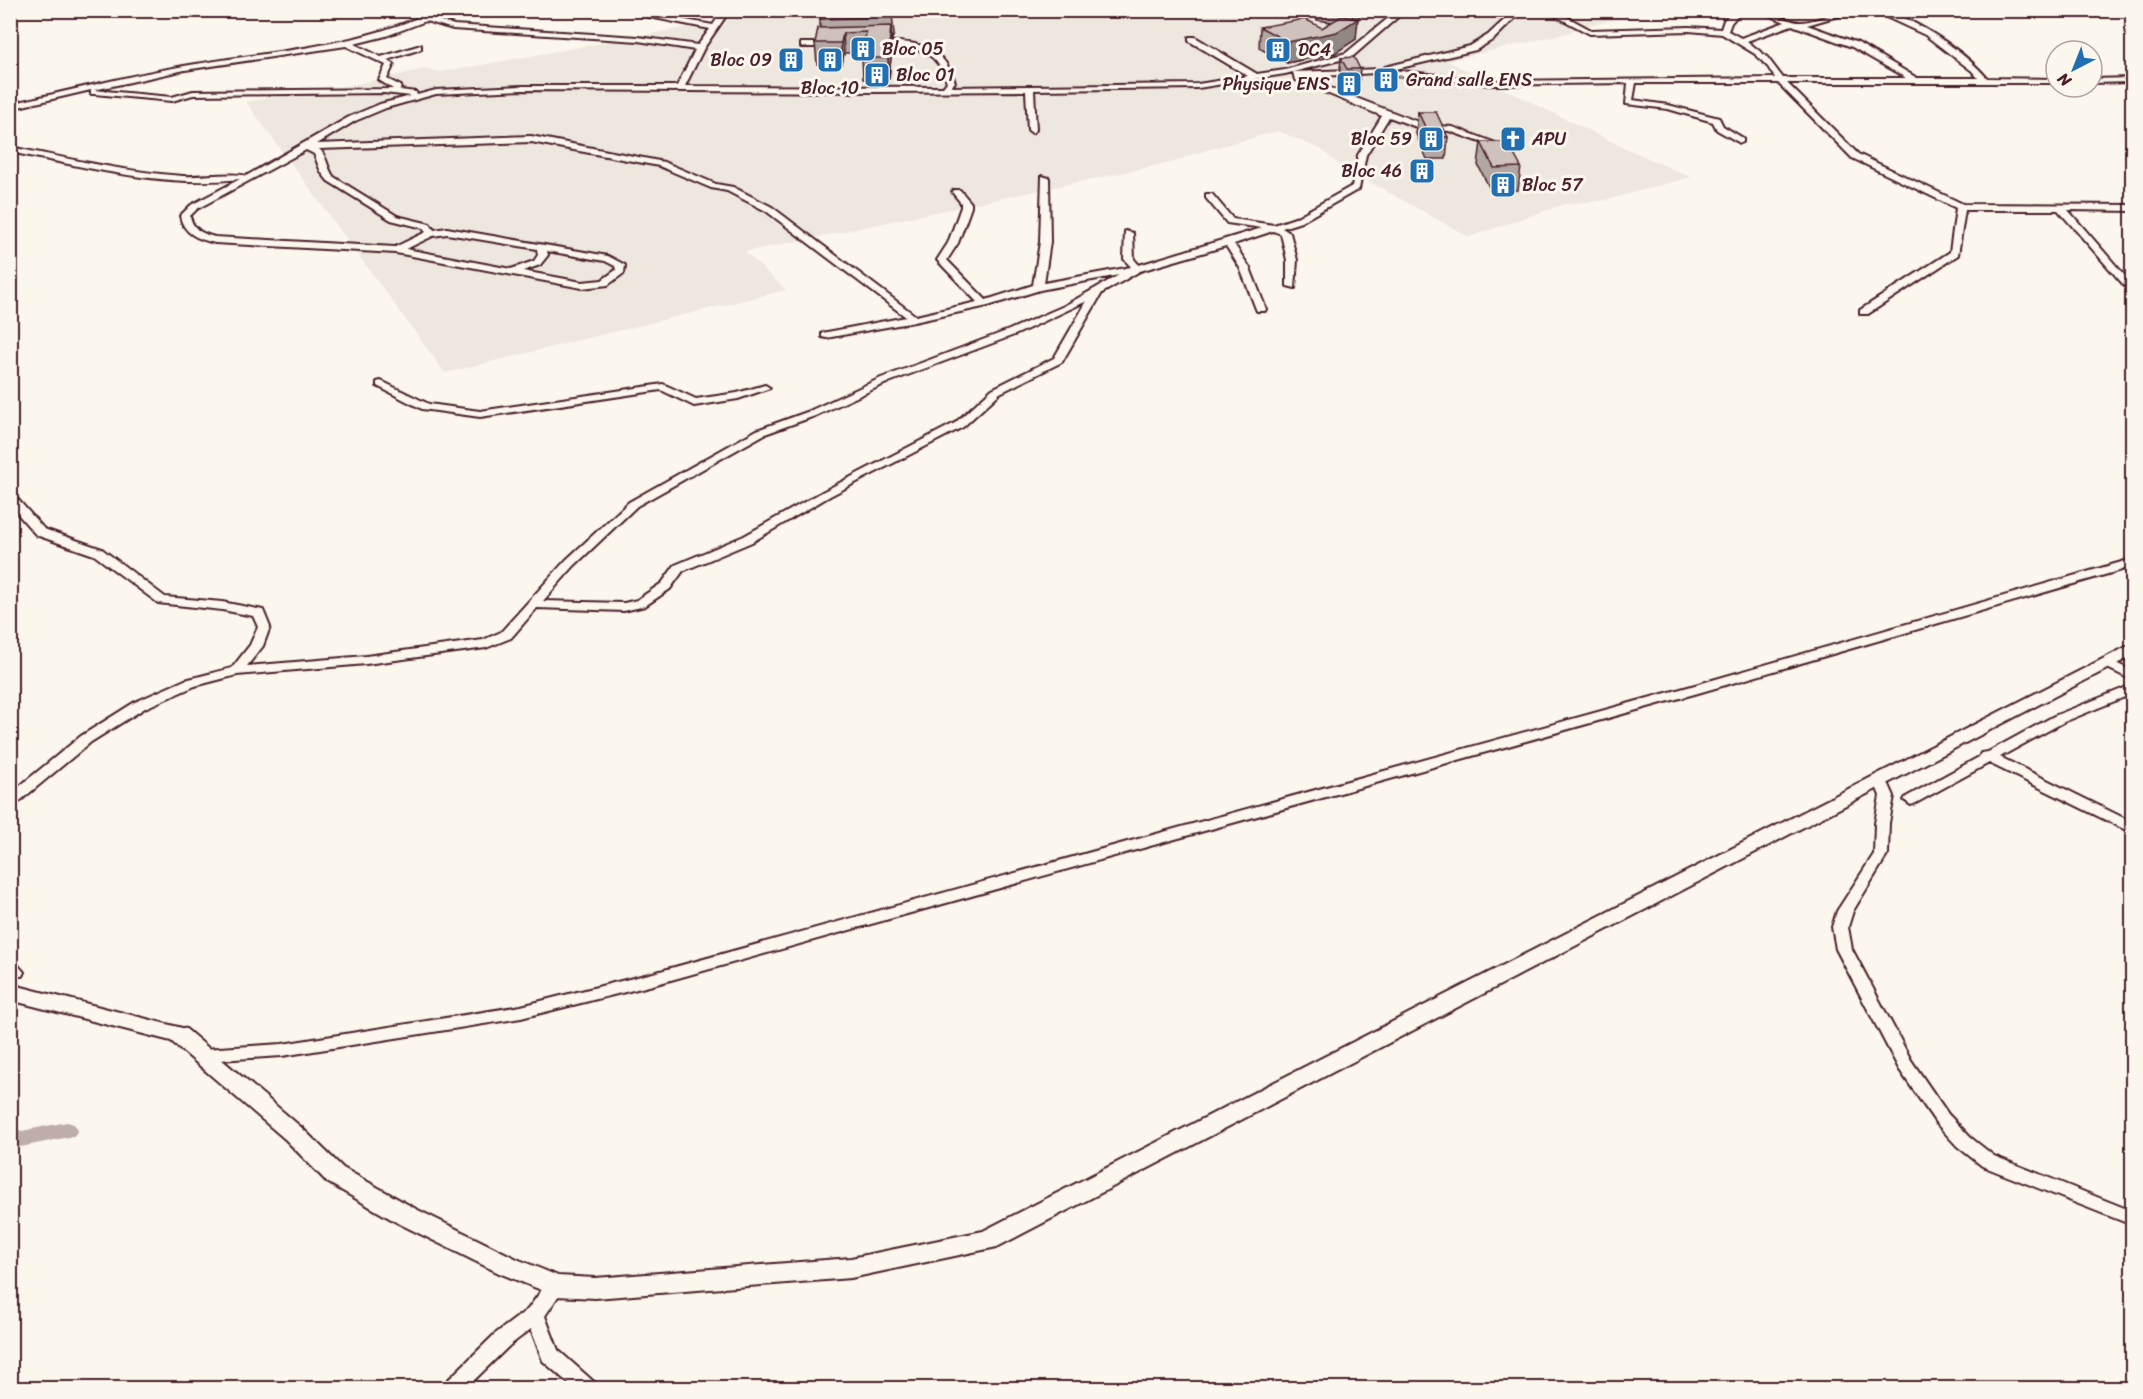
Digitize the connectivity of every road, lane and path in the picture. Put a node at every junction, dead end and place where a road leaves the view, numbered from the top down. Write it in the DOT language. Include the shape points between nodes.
graph roads {
  1 [pos="617,10"];
  2 [pos="670,10"];
  3 [pos="727,10"];
  4 [pos="1393,10"];
  5 [pos="1403,10"];
  6 [pos="1520,10"];
  7 [pos="1547,10"];
  8 [pos="1739,10"];
  9 [pos="1759,10"];
  10 [pos="1856,10"];
  11 [pos="1874,10"];
  12 [pos="444,11"];
  13 [pos="425,18"];
  14 [pos="1795,23"];
  15 [pos="695,24"];
  16 [pos="1387,24"];
  17 [pos="713,27"];
  18 [pos="1724,32"];
  19 [pos="1192,39"];
  20 [pos="1740,41"];
  21 [pos="346,43"];
  22 [pos="838,44"];
  23 [pos="860,44"];
  24 [pos="804,45"];
  25 [pos="418,47"];
  26 [pos="700,48"];
  27 [pos="381,59"];
  28 [pos="1376,71"];
  29 [pos="1285,72"];
  30 [pos="1254,76"];
  31 [pos="1984,80"];
  32 [pos="1632,81"];
  33 [pos="1781,81"];
  34 [pos="2044,81"];
  35 [pos="2104,81"];
  36 [pos="2133,81"];
  37 [pos="1918,82"];
  38 [pos="680,88"];
  39 [pos="945,89"];
  40 [pos="1030,89"];
  41 [pos="80,91"];
  42 [pos="395,92"];
  43 [pos="435,92"];
  44 [pos="10,107"];
  45 [pos="1383,112"];
  46 [pos="1032,130"];
  47 [pos="1740,140"];
  48 [pos="1492,143"];
  49 [pos="306,147"];
  50 [pos="10,148"];
  51 [pos="256,173"];
  52 [pos="1045,178"];
  53 [pos="957,192"];
  54 [pos="1209,196"];
  55 [pos="1961,207"];
  56 [pos="2133,208"];
  57 [pos="2062,209"];
  58 [pos="1273,227"];
  59 [pos="431,233"];
  60 [pos="1128,233"];
  61 [pos="1228,242"];
  62 [pos="541,247"];
  63 [pos="396,250"];
  64 [pos="1137,269"];
  65 [pos="509,272"];
  66 [pos="1292,286"];
  67 [pos="1038,287"];
  68 [pos="2133,289"];
  69 [pos="1098,291"];
  70 [pos="984,304"];
  71 [pos="1261,309"];
  72 [pos="1864,312"];
  73 [pos="914,319"];
  74 [pos="826,335"];
  75 [pos="381,384"];
  76 [pos="765,388"];
  77 [pos="10,497"];
  78 [pos="2133,562"];
  79 [pos="533,604"];
  80 [pos="2133,649"];
  81 [pos="2106,662"];
  82 [pos="237,670"];
  83 [pos="2133,676"];
  84 [pos="2133,689"];
  85 [pos="1986,756"];
  86 [pos="1881,782"];
  87 [pos="1911,800"];
  88 [pos="10,802"];
  89 [pos="2133,828"];
  90 [pos="12,977"];
  91 [pos="203,1055"];
  92 [pos="2133,1218"];
  93 [pos="556,1286"];
  94 [pos="528,1320"];
  95 [pos="453,1389"];
  96 [pos="586,1389"];
  1 -- 15 [label="street"];
  2 -- 15 [label="street"];
  3 -- 17 [label="street"];
  4 -- 16 [label="street"];
  5 -- 16 [label="street"];
  6 -- 28 [label="street" via="1473,48"];
  7 -- 18 [label="street" via="1590,32"];
  8 -- 18 [label="street" via="1726,22"];
  9 -- 14 [label="street"];
  10 -- 14 [label="street"];
  11 -- 31 [label="street" via="1928,33"];
  12 -- 13 [label="street"];
  13 -- 21 [label="street"];
  13 -- 26 [label="street" via="453,27 638,39"];
  14 -- 20 [label="street"];
  14 -- 37 [label="street" via="1855,45"];
  15 -- 17 [label="street"];
  16 -- 29 [label="street" via="1349,55"];
  17 -- 26 [label="street"];
  18 -- 20 [label="street"];
  19 -- 30 [label="street"];
  20 -- 33 [label="street" via="1769,61"];
  21 -- 27 [label="street"];
  21 -- 41 [label="street" via="157,73"];
  22 -- 24 [label="street"];
  23 -- 39 [label="street" via="926,48 941,58 950,73 951,82"];
  25 -- 27 [label="street"];
  26 -- 38 [label="street"];
  27 -- 42 [label="street" via="390,64 383,80 398,88"];
  28 -- 29 [label="street" via="1310,75"];
  28 -- 32 [label="street" via="1491,83"];
  29 -- 30 [label="street"];
  29 -- 45 [label="street"];
  30 -- 40 [label="street" via="1167,88"];
  31 -- 34 [label="street"];
  31 -- 37 [label="street"];
  32 -- 33 [label="street"];
  32 -- 47 [label="street" via="1629,102 1668,107 1716,120 1720,128"];
  33 -- 37 [label="street"];
  33 -- 55 [label="street" via="1855,156"];
  35 -- 36 [label="street"];
  38 -- 39 [label="street"];
  38 -- 43 [label="street"];
  39 -- 40 [label="street"];
  40 -- 46 [label="street"];
  41 -- 42 [label="street" via="172,99 199,93"];
  41 -- 44 [label="street"];
  42 -- 43 [label="street"];
  43 -- 49 [label="street" via="352,119"];
  45 -- 48 [label="street"];
  45 -- 58 [label="street" via="1386,116 1362,155 1356,187 1312,214"];
  49 -- 51 [label="street"];
  49 -- 59 [label="street" via="318,152 332,178 394,218 427,226"];
  49 -- 73 [label="street" via="531,139 661,164 729,189 769,209"];
  50 -- 51 [label="street" via="187,179 222,179"];
  51 -- 63 [label="street" via="194,207 185,216 186,226 215,240"];
  52 -- 67 [label="street" via="1045,242"];
  53 -- 70 [label="street" via="966,207 942,260"];
  54 -- 58 [label="street" via="1230,221"];
  55 -- 57 [label="street"];
  55 -- 72 [label="street" via="1955,253"];
  56 -- 57 [label="street"];
  57 -- 68 [label="street"];
  58 -- 61 [label="street"];
  58 -- 66 [label="street" via="1285,233 1292,260"];
  59 -- 62 [label="street" via="455,232"];
  59 -- 63 [label="street"];
  60 -- 64 [label="street" via="1130,259"];
  61 -- 64 [label="street"];
  61 -- 71 [label="street" via="1245,268"];
  62 -- 65 [label="street" via="543,255 537,263"];
  62 -- 65 [label="street" via="608,260 620,265 621,271 594,285"];
  63 -- 65 [label="street"];
  64 -- 67 [label="street"];
  64 -- 69 [label="street"];
  67 -- 70 [label="street"];
  69 -- 79 [label="street" via="1013,332 761,432 698,466 633,504"];
  69 -- 79 [label="street" via="1058,360 996,391 966,419 942,434 748,539 679,568 666,586 641,603 624,607"];
  70 -- 73 [label="street"];
  73 -- 74 [label="street"];
  75 -- 76 [label="street" via="426,407 480,414 663,387 694,403"];
  77 -- 82 [label="street" via="40,532 98,552 162,600 258,613 264,627 256,646"];
  78 -- 91 [label="street" via="1682,693 653,979 521,1012 282,1050"];
  79 -- 82 [label="street" via="506,635 486,644 366,660"];
  80 -- 81 [label="street"];
  81 -- 83 [label="street"];
  81 -- 86 [label="street" via="1942,746"];
  82 -- 88 [label="street" via="190,683 140,705 86,739"];
  84 -- 85 [label="street" via="2059,719"];
  85 -- 87 [label="street"];
  85 -- 89 [label="street"];
  86 -- 92 [label="street" via="1887,796 1881,854 1845,911 1840,927 1844,949 1927,1103 1972,1150 1988,1161"];
  86 -- 93 [label="street" via="988,1240 851,1268 595,1288"];
  90 -- 91 [label="street" via="178,1035"];
  91 -- 93 [label="street" via="335,1174 476,1252"];
  93 -- 94 [label="street"];
  94 -- 95 [label="street"];
  94 -- 96 [label="street" via="550,1355"];
}
